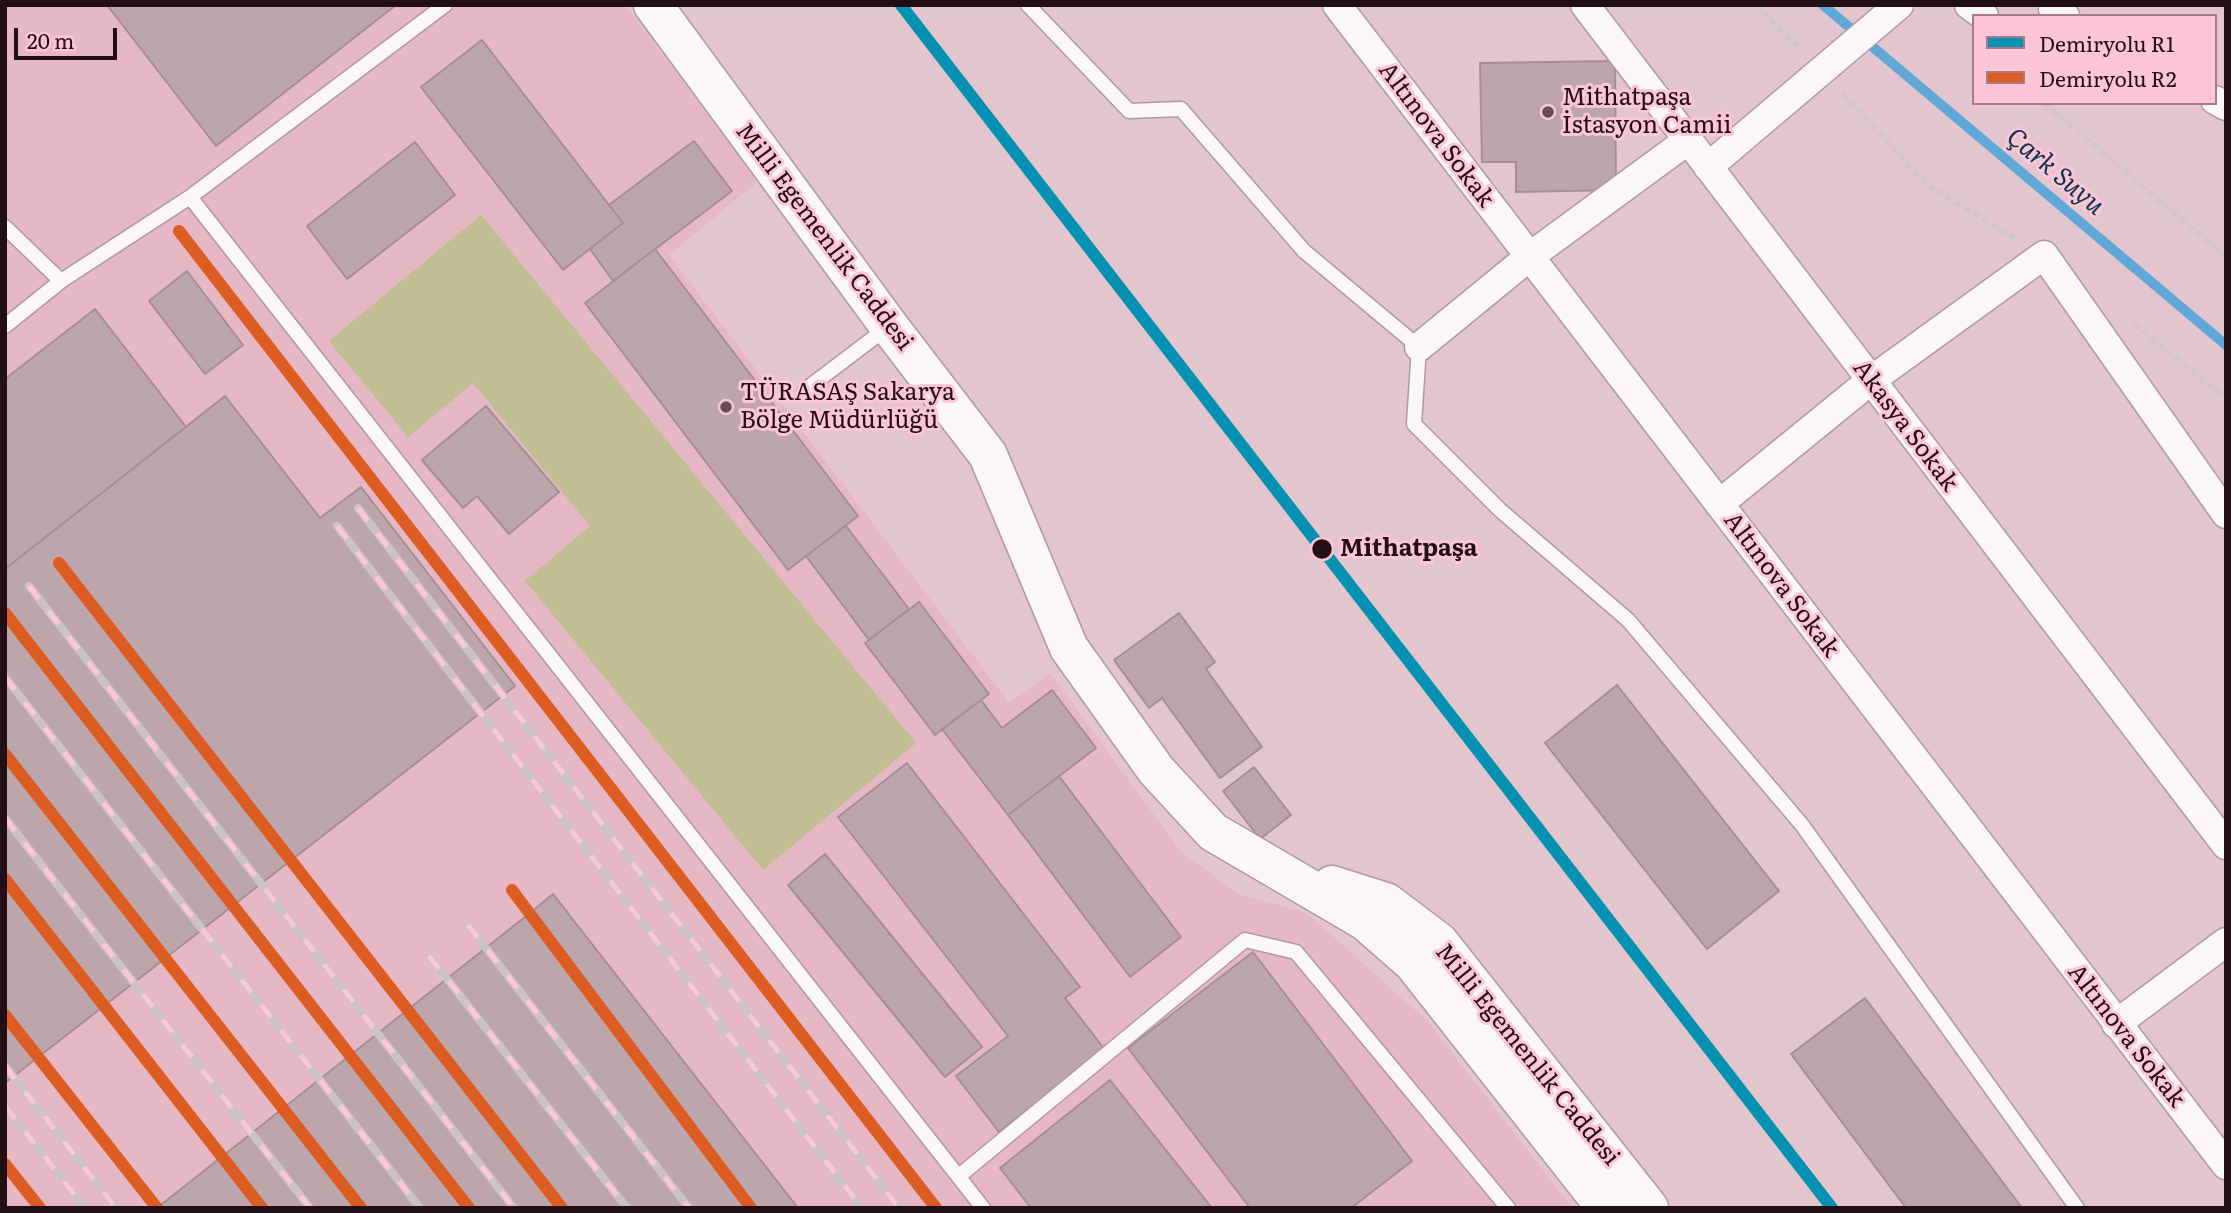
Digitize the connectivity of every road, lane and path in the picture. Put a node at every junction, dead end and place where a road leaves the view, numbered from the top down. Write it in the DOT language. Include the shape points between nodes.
graph roads {
  1 [pos="445,5"];
  2 [pos="653,5"];
  3 [pos="1027,5"];
  4 [pos="1337,5"];
  5 [pos="1585,5"];
  6 [pos="1756,5"];
  7 [pos="1899,5"];
  8 [pos="1830,65"];
  9 [pos="2046,105"];
  10 [pos="1687,141"];
  11 [pos="1708,167"];
  12 [pos="190,197"];
  13 [pos="5,226"];
  14 [pos="2044,255"];
  15 [pos="1529,257"];
  16 [pos="2226,257"];
  17 [pos="61,281"];
  18 [pos="2132,323"];
  19 [pos="5,326"];
  20 [pos="889,326"];
  21 [pos="1419,347"];
  22 [pos="1870,381"];
  23 [pos="805,390"];
  24 [pos="2226,398"];
  25 [pos="1719,504"];
  26 [pos="2226,514"];
  27 [pos="2226,845"];
  28 [pos="1280,869"];
  29 [pos="2226,942"];
  30 [pos="2116,1024"];
  31 [pos="2226,1166"];
  32 [pos="958,1176"];
  33 [pos="983,1208"];
  34 [pos="1508,1208"];
  35 [pos="1606,1208"];
  36 [pos="1649,1208"];
  37 [pos="2077,1208"];
  1 -- 12 [label="lane"];
  2 -- 20 [label="main road, Milli Egemenlik Caddesi"];
  3 -- 21 [label="lane" via="1129,111 1181,109 1304,251"];
  4 -- 15 [label="street, Altınova Sokak"];
  5 -- 10 [label="street, Akasya Sokak"];
  6 -- 8 [label="path"];
  7 -- 8 [label="street"];
  8 -- 11 [label="street"];
  8 -- 14 [label="path" via="1927,186"];
  9 -- 16 [label="path"];
  10 -- 11 [label="street, Akasya Sokak"];
  10 -- 15 [label="street"];
  11 -- 22 [label="street, Akasya Sokak"];
  12 -- 17 [label="lane"];
  12 -- 32 [label="lane"];
  13 -- 17 [label="lane"];
  14 -- 22 [label="street"];
  14 -- 26 [label="street"];
  15 -- 21 [label="street"];
  15 -- 25 [label="street, Altınova Sokak"];
  17 -- 19 [label="lane"];
  18 -- 24 [label="path"];
  20 -- 23 [label="lane"];
  20 -- 28 [label="main road, Milli Egemenlik Caddesi" via="988,455 1069,648 1156,770 1213,832"];
  21 -- 37 [label="lane" via="1414,424 1500,510 1628,620 1776,794"];
  22 -- 25 [label="street"];
  22 -- 27 [label="street, Akasya Sokak"];
  25 -- 30 [label="street, Altınova Sokak"];
  28 -- 35 [label="main road, Milli Egemenlik Caddesi" via="1365,921 1413,963"];
  28 -- 36 [label="main road, Milli Egemenlik Caddesi" via="1387,902 1438,942"];
  29 -- 30 [label="street"];
  30 -- 31 [label="street, Altınova Sokak"];
  32 -- 33 [label="lane"];
  32 -- 34 [label="lane" via="1245,940 1296,952"];
}
